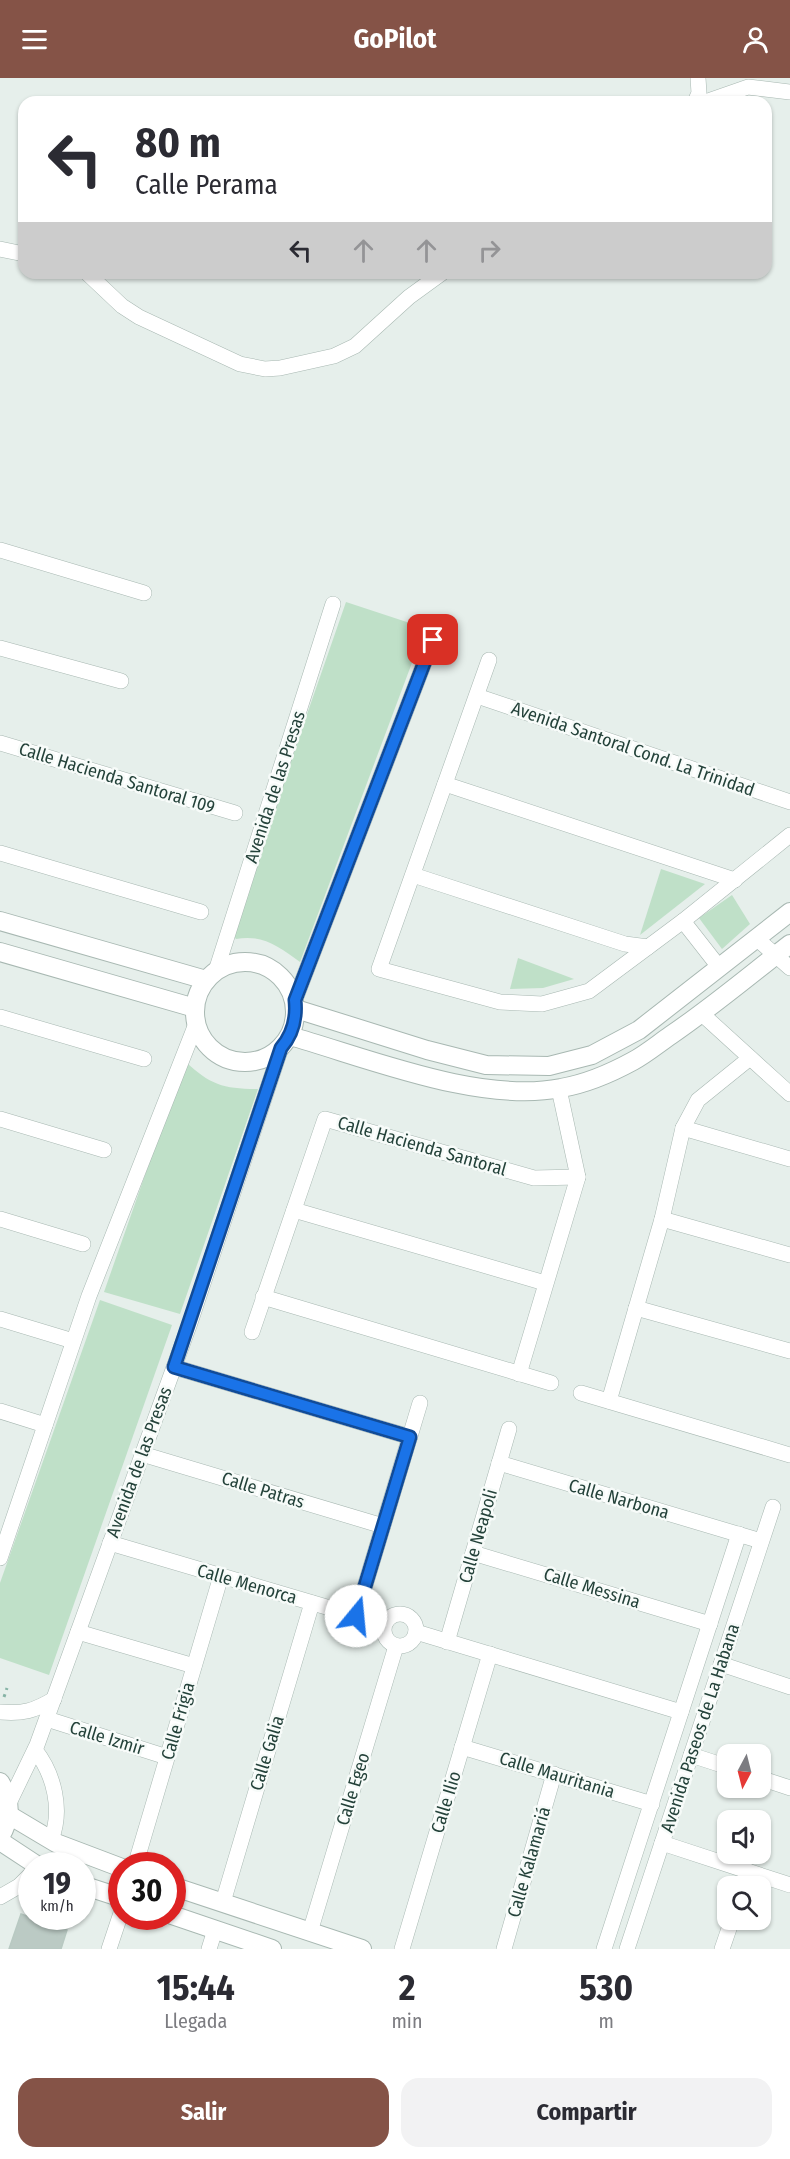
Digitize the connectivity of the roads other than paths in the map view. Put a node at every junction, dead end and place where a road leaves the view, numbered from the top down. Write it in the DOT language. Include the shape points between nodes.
graph roads {
  1 [pos="698,78"];
  2 [pos="734,78"];
  3 [pos="748,87"];
  4 [pos="790,93"];
  5 [pos="698,96"];
  6 [pos="722,96"];
  7 [pos="0,249"];
  8 [pos="18,253"];
  9 [pos="93,279"];
  10 [pos="434,279"];
  11 [pos="0,550"];
  12 [pos="144,593"];
  13 [pos="333,604"];
  14 [pos="433,640"];
  15 [pos="0,648"];
  16 [pos="489,660"];
  17 [pos="121,681"];
  18 [pos="477,696"];
  19 [pos="0,743"];
  20 [pos="445,784"];
  21 [pos="790,802"];
  22 [pos="235,813"];
  23 [pos="790,835"];
  24 [pos="0,853"];
  25 [pos="413,875"];
  26 [pos="735,880"];
  27 [pos="201,912"];
  28 [pos="790,912"];
  29 [pos="0,921"];
  30 [pos="683,921"];
  31 [pos="38,932"];
  32 [pos="756,938"];
  33 [pos="790,944"];
  34 [pos="648,947"];
  35 [pos="0,952"];
  36 [pos="775,955"];
  37 [pos="31,961"];
  38 [pos="719,967"];
  39 [pos="790,968"];
  40 [pos="211,975"];
  41 [pos="295,1005"];
  42 [pos="702,1014"];
  43 [pos="195,1016"];
  44 [pos="0,1017"];
  45 [pos="285,1042"];
  46 [pos="750,1058"];
  47 [pos="144,1059"];
  48 [pos="559,1089"];
  49 [pos="790,1094"];
  50 [pos="0,1119"];
  51 [pos="683,1128"];
  52 [pos="104,1150"];
  53 [pos="790,1159"];
  54 [pos="578,1177"];
  55 [pos="294,1210"];
  56 [pos="0,1219"];
  57 [pos="662,1219"];
  58 [pos="83,1244"];
  59 [pos="790,1256"];
  60 [pos="545,1283"];
  61 [pos="263,1297"];
  62 [pos="636,1308"];
  63 [pos="0,1319"];
  64 [pos="252,1332"];
  65 [pos="74,1341"];
  66 [pos="790,1351"];
  67 [pos="174,1367"];
  68 [pos="519,1374"];
  69 [pos="551,1383"];
  70 [pos="581,1393"];
  71 [pos="609,1401"];
  72 [pos="420,1402"];
  73 [pos="0,1411"];
  74 [pos="45,1425"];
  75 [pos="509,1429"];
  76 [pos="410,1437"];
  77 [pos="142,1454"];
  78 [pos="790,1455"];
  79 [pos="499,1463"];
  80 [pos="772,1507"];
  81 [pos="7,1515"];
  82 [pos="383,1526"];
  83 [pos="739,1534"];
  84 [pos="761,1541"];
  85 [pos="110,1543"];
  86 [pos="473,1553"];
  87 [pos="0,1558"];
  88 [pos="221,1576"];
  89 [pos="312,1603"];
  90 [pos="356,1616"];
  91 [pos="384,1624"];
  92 [pos="710,1624"];
  93 [pos="78,1632"];
  94 [pos="416,1632"];
  95 [pos="447,1642"];
  96 [pos="396,1646"];
  97 [pos="490,1654"];
  98 [pos="721,1664"];
  99 [pos="194,1666"];
  100 [pos="790,1687"];
  101 [pos="54,1700"];
  102 [pos="0,1712"];
  103 [pos="681,1712"];
  104 [pos="47,1719"];
  105 [pos="462,1747"];
  106 [pos="35,1750"];
  107 [pos="691,1755"];
  108 [pos="167,1757"];
  109 [pos="717,1763"];
  110 [pos="554,1774"];
  111 [pos="0,1782"];
  112 [pos="771,1782"];
  113 [pos="790,1788"];
  114 [pos="651,1804"];
  115 [pos="9,1809"];
  116 [pos="0,1839"];
  117 [pos="51,1840"];
  118 [pos="662,1843"];
  119 [pos="18,1852"];
  120 [pos="139,1852"];
  121 [pos="108,1862"];
  122 [pos="748,1871"];
  123 [pos="746,1876"];
  124 [pos="790,1885"];
  125 [pos="18,1887"];
  126 [pos="186,1890"];
  127 [pos="0,1897"];
  128 [pos="223,1902"];
  129 [pos="186,1920"];
  130 [pos="115,1930"];
  131 [pos="215,1930"];
  132 [pos="729,1930"];
  133 [pos="310,1932"];
  134 [pos="109,1949"];
  135 [pos="209,1949"];
  136 [pos="272,1949"];
  137 [pos="362,1949"];
  138 [pos="402,1949"];
  139 [pos="504,1949"];
  140 [pos="604,1949"];
  141 [pos="627,1949"];
  142 [pos="722,1949"];
  1 -- 5 [label="street"];
  2 -- 3 [label="street"];
  3 -- 4 [label="street"];
  3 -- 6 [label="street"];
  7 -- 8 [label="street"];
  9 -- 10 [label="street" via="139,317 240,364 266,369 334,356 355,346"];
  11 -- 12 [label="street"];
  13 -- 40 [label="street, Avenida de las Presas"];
  14 -- 41 [label="street"];
  15 -- 17 [label="street"];
  16 -- 18 [label="street"];
  18 -- 20 [label="street"];
  18 -- 21 [label="street, Avenida Santoral Cond. La Trinidad"];
  19 -- 22 [label="street, Calle Hacienda Santoral 109"];
  20 -- 25 [label="street"];
  20 -- 26 [label="street"];
  23 -- 26 [label="street"];
  24 -- 27 [label="street"];
  25 -- 34 [label="street" via="625,944"];
  25 -- 34 [label="street" via="379,969 500,1002 542,1004 589,991"];
  26 -- 30 [label="street"];
  28 -- 32 [label="street"];
  29 -- 31 [label="street"];
  30 -- 34 [label="street"];
  30 -- 38 [label="street"];
  31 -- 37 [label="street"];
  31 -- 40 [label="street"];
  32 -- 36 [label="street"];
  32 -- 38 [label="street"];
  33 -- 36 [label="street"];
  35 -- 37 [label="street"];
  36 -- 39 [label="street"];
  36 -- 42 [label="street"];
  37 -- 43 [label="street"];
  38 -- 41 [label="street" via="639,1030 592,1056 549,1066 486,1065 427,1050"];
  40 -- 41 [label="street" via="234,963 254,962 272,969 286,982"];
  40 -- 43 [label="street" via="196,998"];
  41 -- 45 [label="street" via="295,1023"];
  42 -- 46 [label="street"];
  42 -- 48 [label="street" via="634,1061 587,1082"];
  43 -- 45 [label="street" via="203,1040 215,1053 231,1060 249,1062 266,1058"];
  43 -- 65 [label="street"];
  44 -- 47 [label="street"];
  45 -- 48 [label="street" via="445,1082 507,1090"];
  45 -- 67 [label="street, Avenida de las Presas"];
  46 -- 49 [label="street"];
  46 -- 51 [label="street" via="698,1100"];
  48 -- 54 [label="street"];
  50 -- 52 [label="street"];
  51 -- 53 [label="street"];
  51 -- 57 [label="street"];
  54 -- 55 [label="street, Calle Hacienda Santoral" via="534,1178 325,1119"];
  54 -- 60 [label="street"];
  55 -- 60 [label="street"];
  55 -- 61 [label="street, Calle Hacienda Santoral"];
  56 -- 58 [label="street"];
  57 -- 59 [label="street"];
  57 -- 62 [label="street"];
  60 -- 68 [label="street"];
  61 -- 64 [label="street, Calle Hacienda Santoral"];
  61 -- 68 [label="street"];
  62 -- 66 [label="street"];
  62 -- 71 [label="street"];
  63 -- 65 [label="street"];
  65 -- 74 [label="street"];
  67 -- 76 [label="street"];
  67 -- 77 [label="street, Avenida de las Presas"];
  68 -- 69 [label="street"];
  70 -- 71 [label="street"];
  71 -- 78 [label="street"];
  72 -- 76 [label="street"];
  73 -- 74 [label="street"];
  74 -- 81 [label="street"];
  75 -- 79 [label="street, Calle Neapoli"];
  76 -- 82 [label="street"];
  77 -- 82 [label="street, Calle Patras"];
  77 -- 85 [label="street, Avenida de las Presas"];
  79 -- 83 [label="street, Calle Narbona"];
  79 -- 86 [label="street, Calle Neapoli"];
  80 -- 84 [label="street, Avenida Paseos de La Habana"];
  81 -- 87 [label="street"];
  82 -- 90 [label="street"];
  83 -- 84 [label="street, Calle Narbona"];
  83 -- 92 [label="street, Avenida Paseos de La Habana"];
  84 -- 98 [label="street, Avenida Paseos de La Habana"];
  85 -- 88 [label="street, Calle Menorca"];
  85 -- 93 [label="street, Avenida de las Presas"];
  86 -- 92 [label="street, Calle Messina"];
  86 -- 95 [label="street, Calle Neapoli"];
  88 -- 89 [label="street, Calle Menorca"];
  88 -- 99 [label="street, Calle Frigia"];
  89 -- 90 [label="street, Calle Menorca"];
  89 -- 128 [label="street, Calle Galia"];
  90 -- 91 [label="street, Calle Menorca"];
  91 -- 94 [label="street" via="391,1616 406,1615 414,1622"];
  91 -- 96 [label="street" via="386,1638"];
  92 -- 103 [label="street, Avenida Paseos de La Habana"];
  93 -- 99 [label="street"];
  93 -- 101 [label="street, Avenida de las Presas"];
  94 -- 95 [label="street"];
  94 -- 96 [label="street" via="407,1644"];
  95 -- 97 [label="street"];
  96 -- 133 [label="street, Calle Egeo"];
  97 -- 103 [label="street"];
  97 -- 105 [label="street, Calle Ilio"];
  98 -- 100 [label="street"];
  98 -- 107 [label="street, Avenida Paseos de La Habana"];
  99 -- 108 [label="street, Calle Frigia"];
  101 -- 102 [label="street" via="37,1710"];
  101 -- 104 [label="street, Avenida de las Presas"];
  103 -- 114 [label="street, Avenida Paseos de La Habana"];
  104 -- 106 [label="street, Avenida de las Presas"];
  104 -- 108 [label="street, Calle Izmir"];
  105 -- 110 [label="street, Calle Mauritania"];
  105 -- 138 [label="street, Calle Ilio"];
  106 -- 115 [label="street, Avenida de las Presas"];
  106 -- 117 [label="street" via="46,1764 56,1796"];
  107 -- 109 [label="street"];
  107 -- 118 [label="street, Avenida Paseos de La Habana"];
  108 -- 120 [label="street, Calle Frigia"];
  110 -- 114 [label="street, Calle Mauritania"];
  110 -- 139 [label="street, Calle Kalamariá"];
  111 -- 115 [label="street"];
  112 -- 113 [label="street"];
  114 -- 140 [label="street, Avenida Paseos de La Habana"];
  115 -- 116 [label="street"];
  115 -- 117 [label="street"];
  116 -- 119 [label="street"];
  117 -- 121 [label="street"];
  118 -- 122 [label="street"];
  118 -- 141 [label="street, Avenida Paseos de La Habana"];
  122 -- 123 [label="street"];
  122 -- 124 [label="street"];
  125 -- 127 [label="street"];
  126 -- 128 [label="street"];
  128 -- 133 [label="street"];
  129 -- 131 [label="street"];
  130 -- 134 [label="street"];
  131 -- 135 [label="street"];
  131 -- 136 [label="street"];
  132 -- 142 [label="street"];
  133 -- 137 [label="street"];
}
